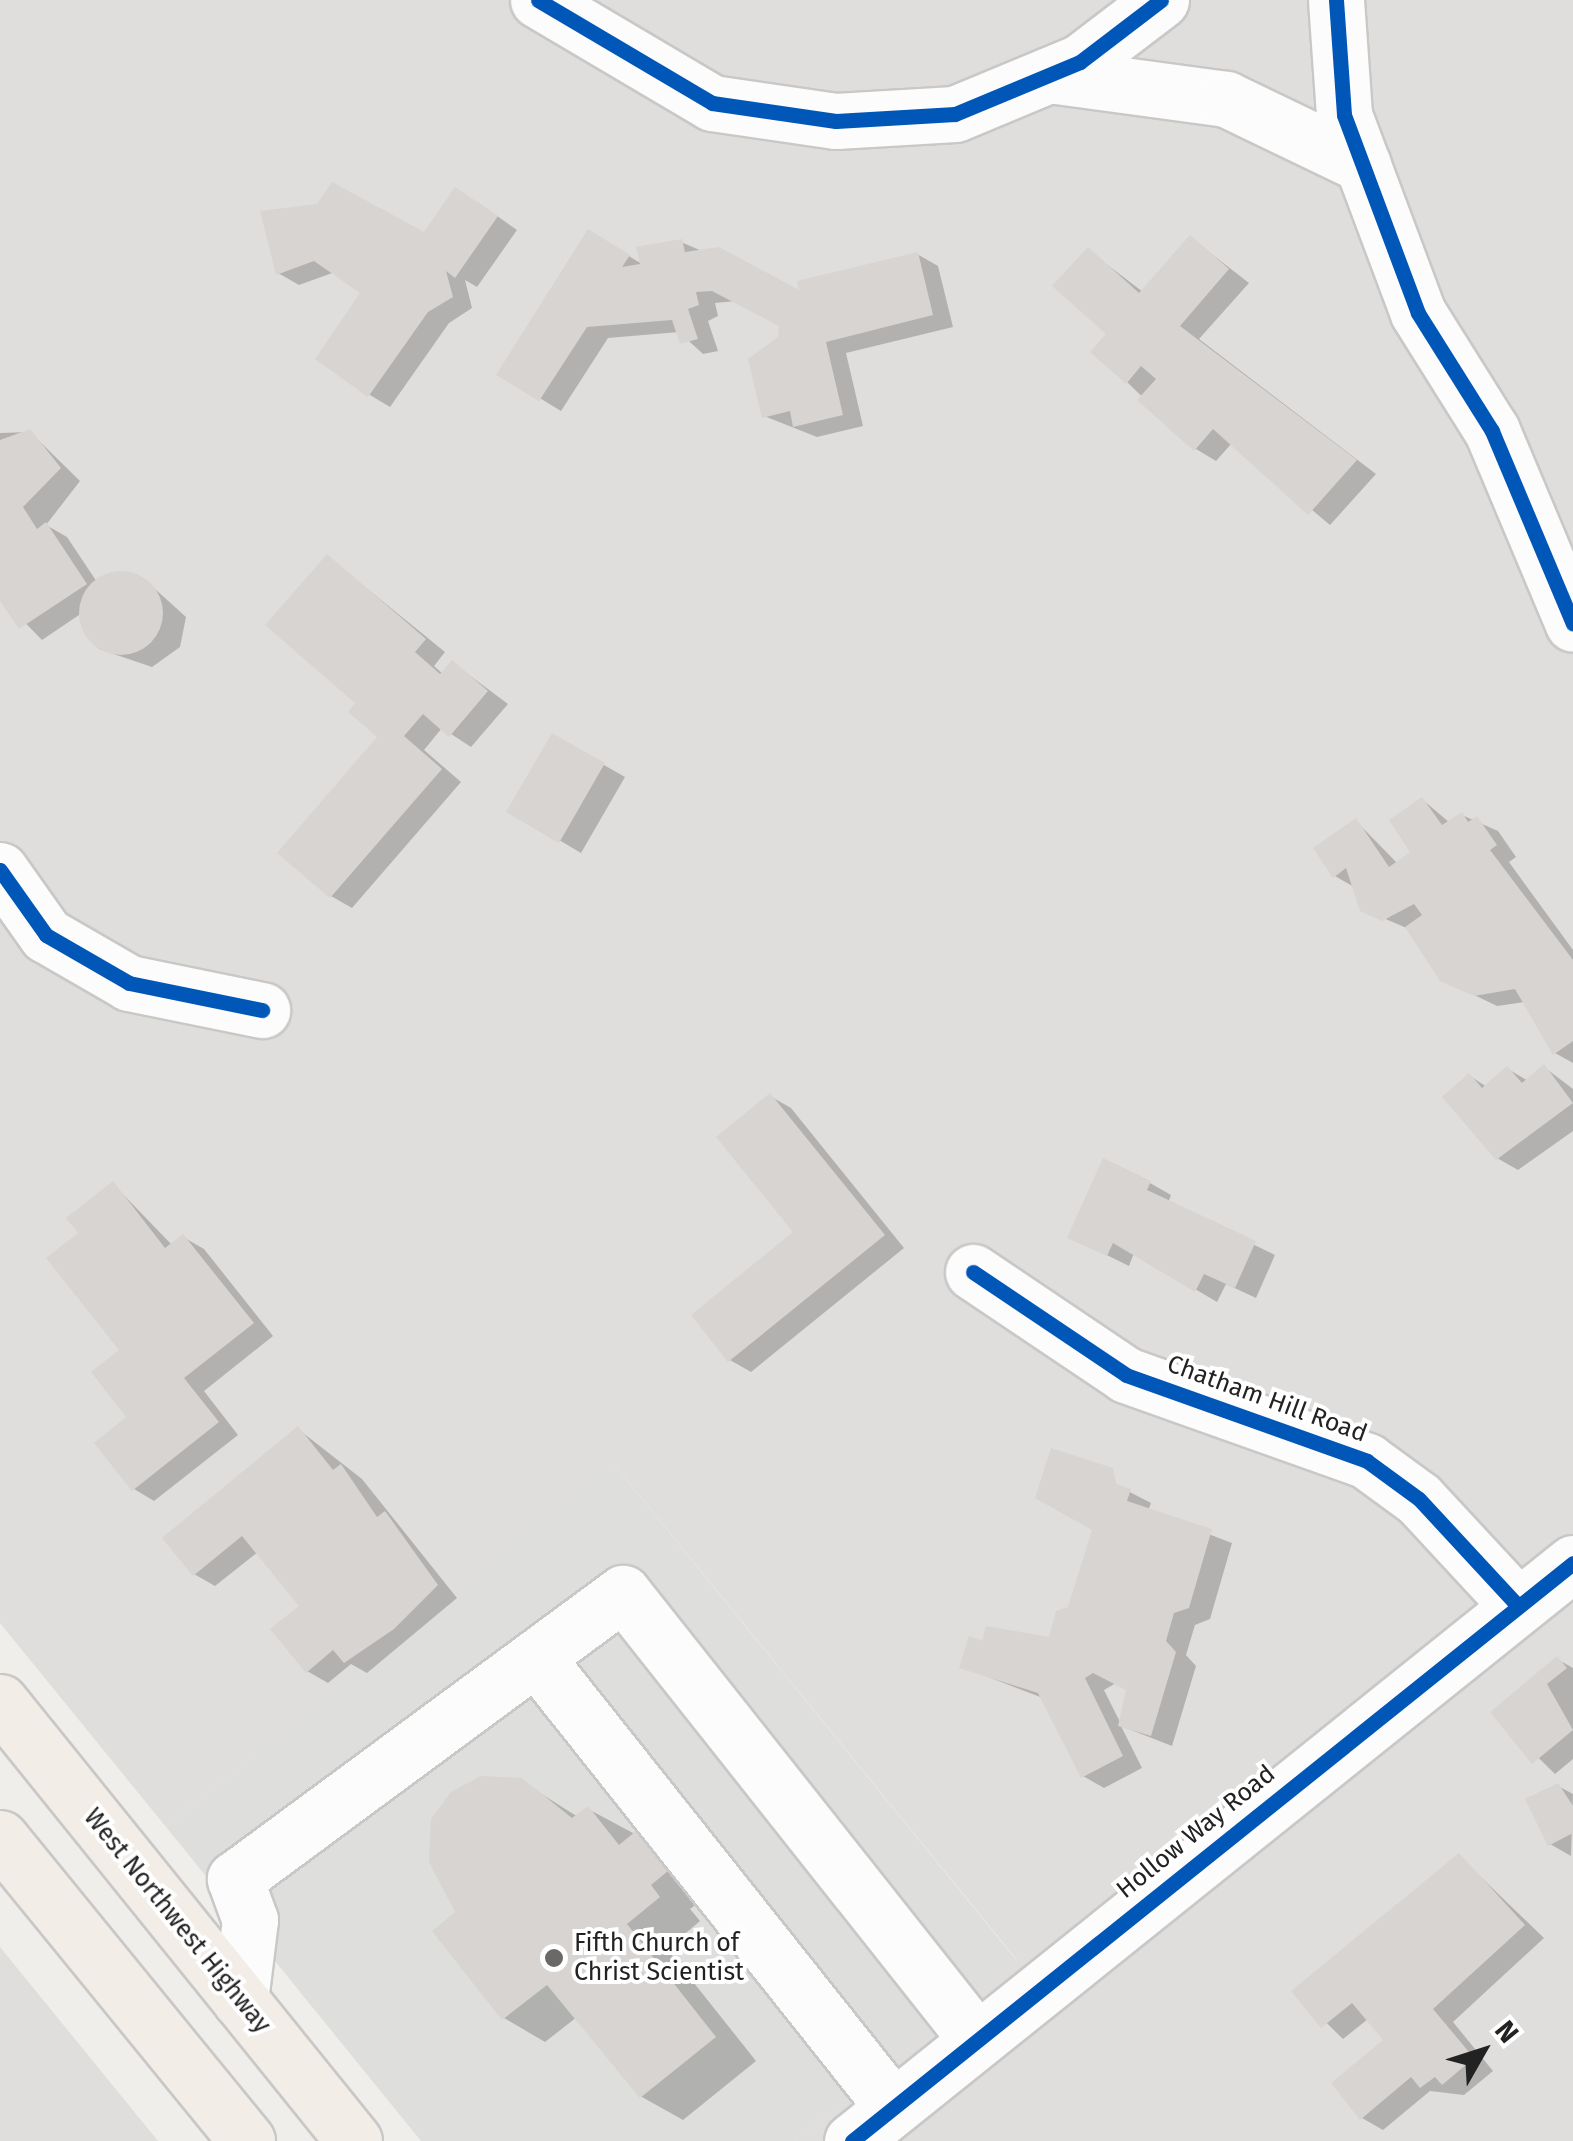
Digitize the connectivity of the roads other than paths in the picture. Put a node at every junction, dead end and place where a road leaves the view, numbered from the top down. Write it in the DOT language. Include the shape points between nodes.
graph roads {
  1 [pos="538,0"];
  2 [pos="1161,0"];
  3 [pos="1336,0"];
  4 [pos="1049,75"];
  5 [pos="1363,165"];
  6 [pos="1573,624"];
  7 [pos="0,870"];
  8 [pos="262,1010"];
  9 [pos="973,1272"];
  10 [pos="1573,1563"];
  11 [pos="1518,1606"];
  12 [pos="537,1659"];
  13 [pos="0,1702"];
  14 [pos="0,1838"];
  15 [pos="240,2000"];
  16 [pos="977,2040"];
  17 [pos="893,2106"];
  18 [pos="247,2141"];
  19 [pos="354,2141"];
  20 [pos="852,2141"];
  1 -- 4 [label="street" via="712,103 836,121 955,114"];
  2 -- 4 [label="street"];
  3 -- 5 [label="street" via="1344,114"];
  4 -- 5 [label="street" via="1226,99"];
  5 -- 6 [label="street" via="1418,313 1492,431"];
  7 -- 8 [label="street" via="46,935 128,983"];
  9 -- 11 [label="street, Chatham Hill Road" via="1126,1375 1367,1461 1419,1499"];
  10 -- 11 [label="street, Hollow Way Road"];
  11 -- 16 [label="street, Hollow Way Road"];
  12 -- 15 [label="street" via="235,1880 250,1920"];
  12 -- 16 [label="street" via="623,1593"];
  12 -- 17 [label="street"];
  13 -- 15 [label="main road, West Northwest Highway"];
  14 -- 18 [label="main road"];
  15 -- 19 [label="main road, West Northwest Highway"];
  16 -- 17 [label="street, Hollow Way Road"];
  17 -- 20 [label="street, Hollow Way Road"];
}
